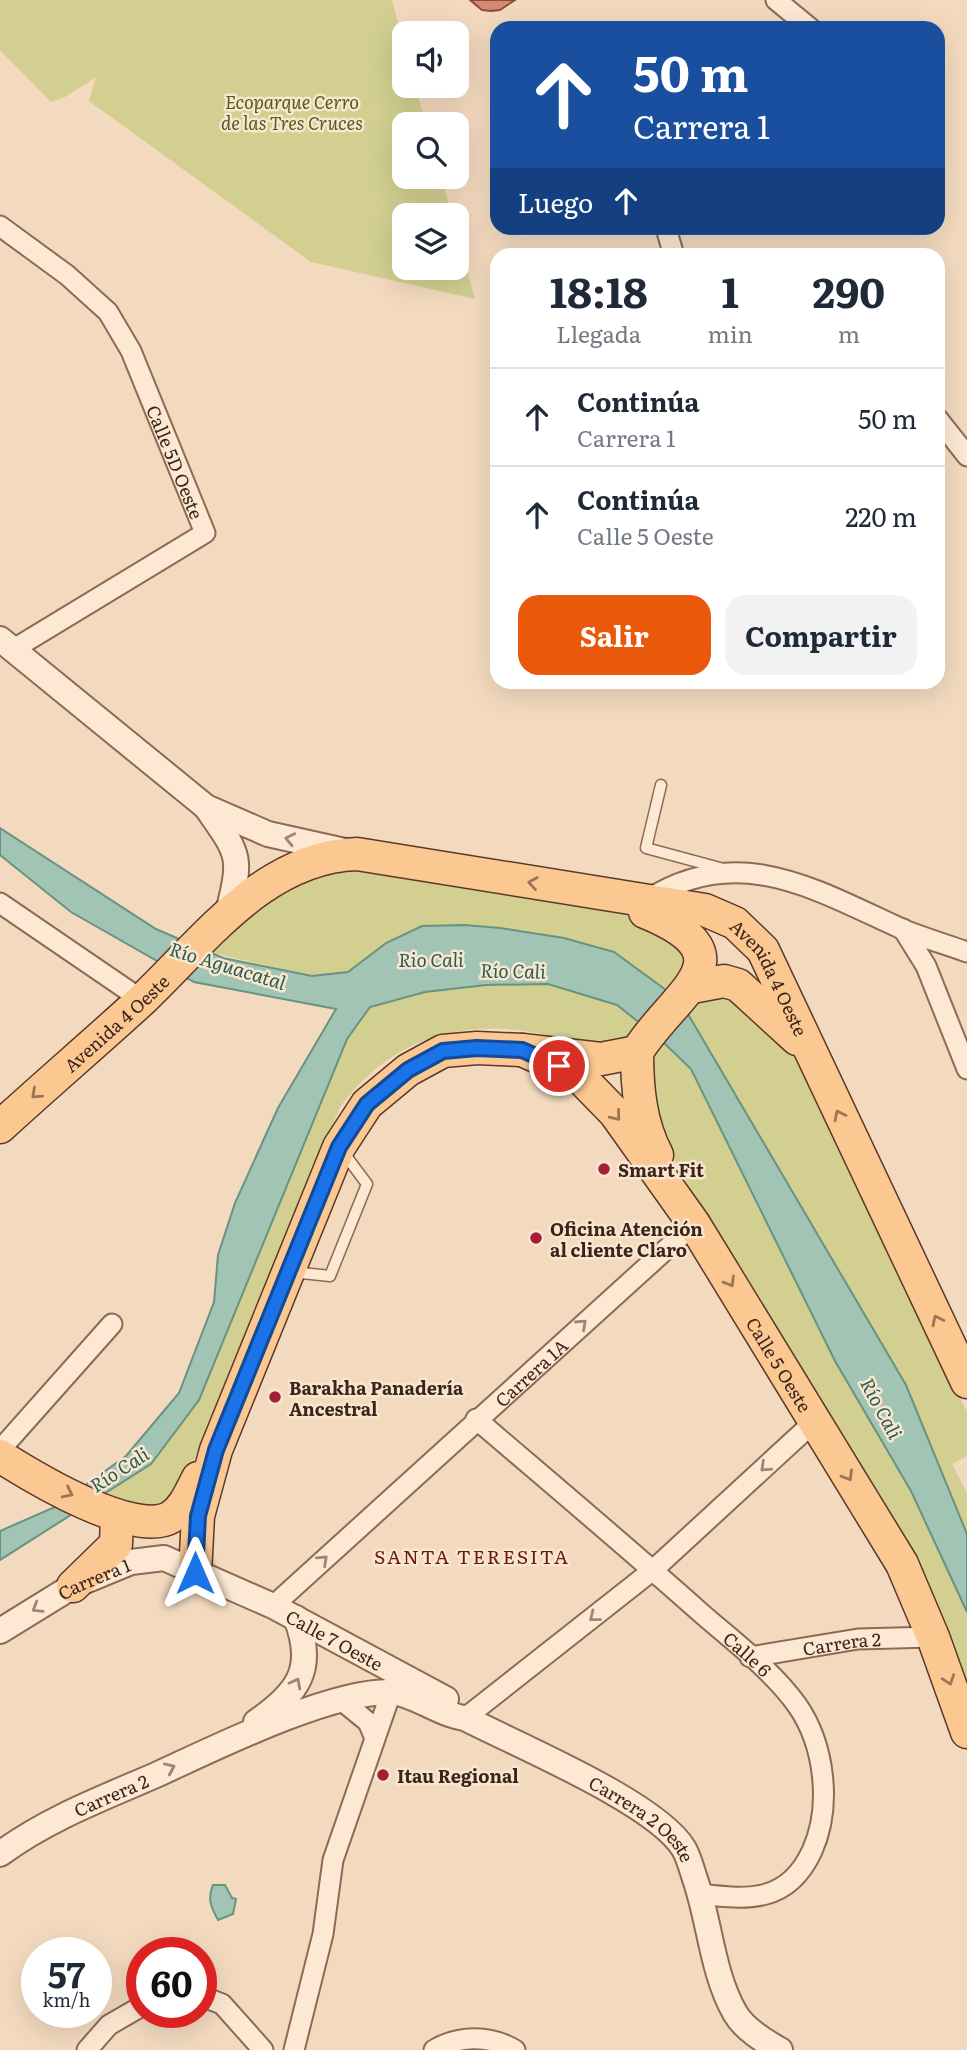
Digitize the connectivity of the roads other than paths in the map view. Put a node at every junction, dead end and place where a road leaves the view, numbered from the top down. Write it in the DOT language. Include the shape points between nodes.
graph roads {
  1 [pos="776,0"];
  2 [pos="802,21"];
  3 [pos="0,226"];
  4 [pos="945,428"];
  5 [pos="967,456"];
  6 [pos="6,645"];
  7 [pos="661,785"];
  8 [pos="206,807"];
  9 [pos="357,854"];
  10 [pos="731,871"];
  11 [pos="601,894"];
  12 [pos="647,900"];
  13 [pos="0,903"];
  14 [pos="222,920"];
  15 [pos="903,929"];
  16 [pos="967,952"];
  17 [pos="688,990"];
  18 [pos="150,991"];
  19 [pos="640,1046"];
  20 [pos="522,1050"];
  21 [pos="808,1050"];
  22 [pos="967,1069"];
  23 [pos="0,1126"];
  24 [pos="694,1224"];
  25 [pos="112,1324"];
  26 [pos="967,1382"];
  27 [pos="476,1419"];
  28 [pos="815,1421"];
  29 [pos="0,1450"];
  30 [pos="216,1450"];
  31 [pos="0,1455"];
  32 [pos="113,1514"];
  33 [pos="653,1570"];
  34 [pos="195,1573"];
  35 [pos="73,1586"];
  36 [pos="273,1606"];
  37 [pos="296,1618"];
  38 [pos="0,1631"];
  39 [pos="933,1637"];
  40 [pos="750,1657"];
  41 [pos="393,1681"];
  42 [pos="341,1700"];
  43 [pos="465,1718"];
  44 [pos="967,1732"];
  45 [pos="374,1736"];
  46 [pos="227,1743"];
  47 [pos="1,1850"];
  48 [pos="700,1894"];
  49 [pos="217,2002"];
  50 [pos="126,2016"];
  51 [pos="86,2050"];
  52 [pos="263,2050"];
  53 [pos="294,2050"];
  54 [pos="435,2050"];
  55 [pos="515,2050"];
  56 [pos="779,2050"];
  1 -- 2 [label="street"];
  3 -- 6 [label="street, Calle 5D Oeste" via="108,312 131,351 205,533"];
  4 -- 5 [label="street"];
  6 -- 8 [label="street, Avenida 4 Oeste"];
  7 -- 10 [label="lane" via="646,848"];
  9 -- 8 [label="street, Avenida 4 Oeste, one-way" via="268,834"];
  8 -- 14 [label="street, Avenida 4 Oeste" via="234,848 238,875"];
  11 -- 9 [label="main road, Avenida 4 Oeste, one-way"];
  9 -- 14 [label="main road, Avenida 4 Oeste" via="330,855 278,876"];
  10 -- 12 [label="street" via="678,883"];
  10 -- 15 [label="street" via="788,880 841,898"];
  11 -- 12 [label="main road, Avenida 4 Oeste"];
  11 -- 17 [label="main road" via="673,923 692,937 700,965"];
  12 -- 21 [label="main road, Avenida 4 Oeste" via="705,910 735,923 763,950"];
  13 -- 18 [label="street"];
  14 -- 18 [label="main road, Avenida 4 Oeste"];
  15 -- 16 [label="street"];
  15 -- 22 [label="street" via="926,966"];
  17 -- 19 [label="main road"];
  17 -- 21 [label="main road" via="724,981 738,985"];
  18 -- 23 [label="main road, Avenida 4 Oeste, one-way"];
  19 -- 20 [label="main road" via="601,1059"];
  19 -- 24 [label="main road" via="638,1088 649,1138"];
  20 -- 24 [label="main road, Calle 5 Oeste, one-way" via="578,1075 615,1113"];
  20 -- 30 [label="main road" via="443,1051 408,1070 367,1104 339,1147"];
  26 -- 21 [label="main road, Avenida 4 Oeste, one-way"];
  27 -- 24 [label="street, Carrera 1A, one-way"];
  24 -- 28 [label="main road, Calle 5 Oeste, one-way"];
  25 -- 29 [label="street"];
  27 -- 33 [label="street, Calle 6"];
  36 -- 27 [label="street, Carrera 1A, one-way"];
  28 -- 33 [label="street, one-way"];
  28 -- 39 [label="main road, Calle 5 Oeste, one-way" via="902,1564"];
  30 -- 32 [label="main road" via="170,1518 144,1524"];
  30 -- 34 [label="main road" via="198,1516"];
  31 -- 32 [label="main road, one-way" via="28,1474"];
  32 -- 35 [label="main road" via="116,1544"];
  33 -- 40 [label="street, Calle 6"];
  33 -- 43 [label="street, one-way"];
  34 -- 35 [label="street, Carrera 1" via="164,1558 149,1558"];
  34 -- 36 [label="street, Calle 7 Oeste"];
  35 -- 38 [label="street, Carrera 1, one-way"];
  36 -- 37 [label="street, Calle 7 Oeste"];
  37 -- 41 [label="street, Calle 7 Oeste"];
  46 -- 37 [label="street, Carrera 2, one-way" via="297,1686 305,1648"];
  39 -- 40 [label="street, Carrera 2" via="858,1639"];
  39 -- 44 [label="main road, Calle 5 Oeste, one-way"];
  40 -- 48 [label="street, Calle 6" via="796,1704 811,1730 824,1798 821,1826 805,1866 778,1890 746,1899"];
  41 -- 42 [label="street, Carrera 2"];
  41 -- 43 [label="street, Carrera 2 Oeste" via="449,1716"];
  41 -- 45 [label="street"];
  42 -- 45 [label="street" via="368,1722"];
  42 -- 46 [label="street, Carrera 2"];
  43 -- 48 [label="street, Carrera 2 Oeste" via="638,1807 665,1826 685,1850"];
  45 -- 53 [label="street" via="333,1860 323,1934"];
  47 -- 46 [label="street, Carrera 2, one-way" via="53,1821"];
  48 -- 56 [label="street, Carrera 2 Oeste" via="735,2014"];
  49 -- 52 [label="street"];
  50 -- 51 [label="street"];
  54 -- 55 [label="street" via="458,2040 484,2039"];
}
